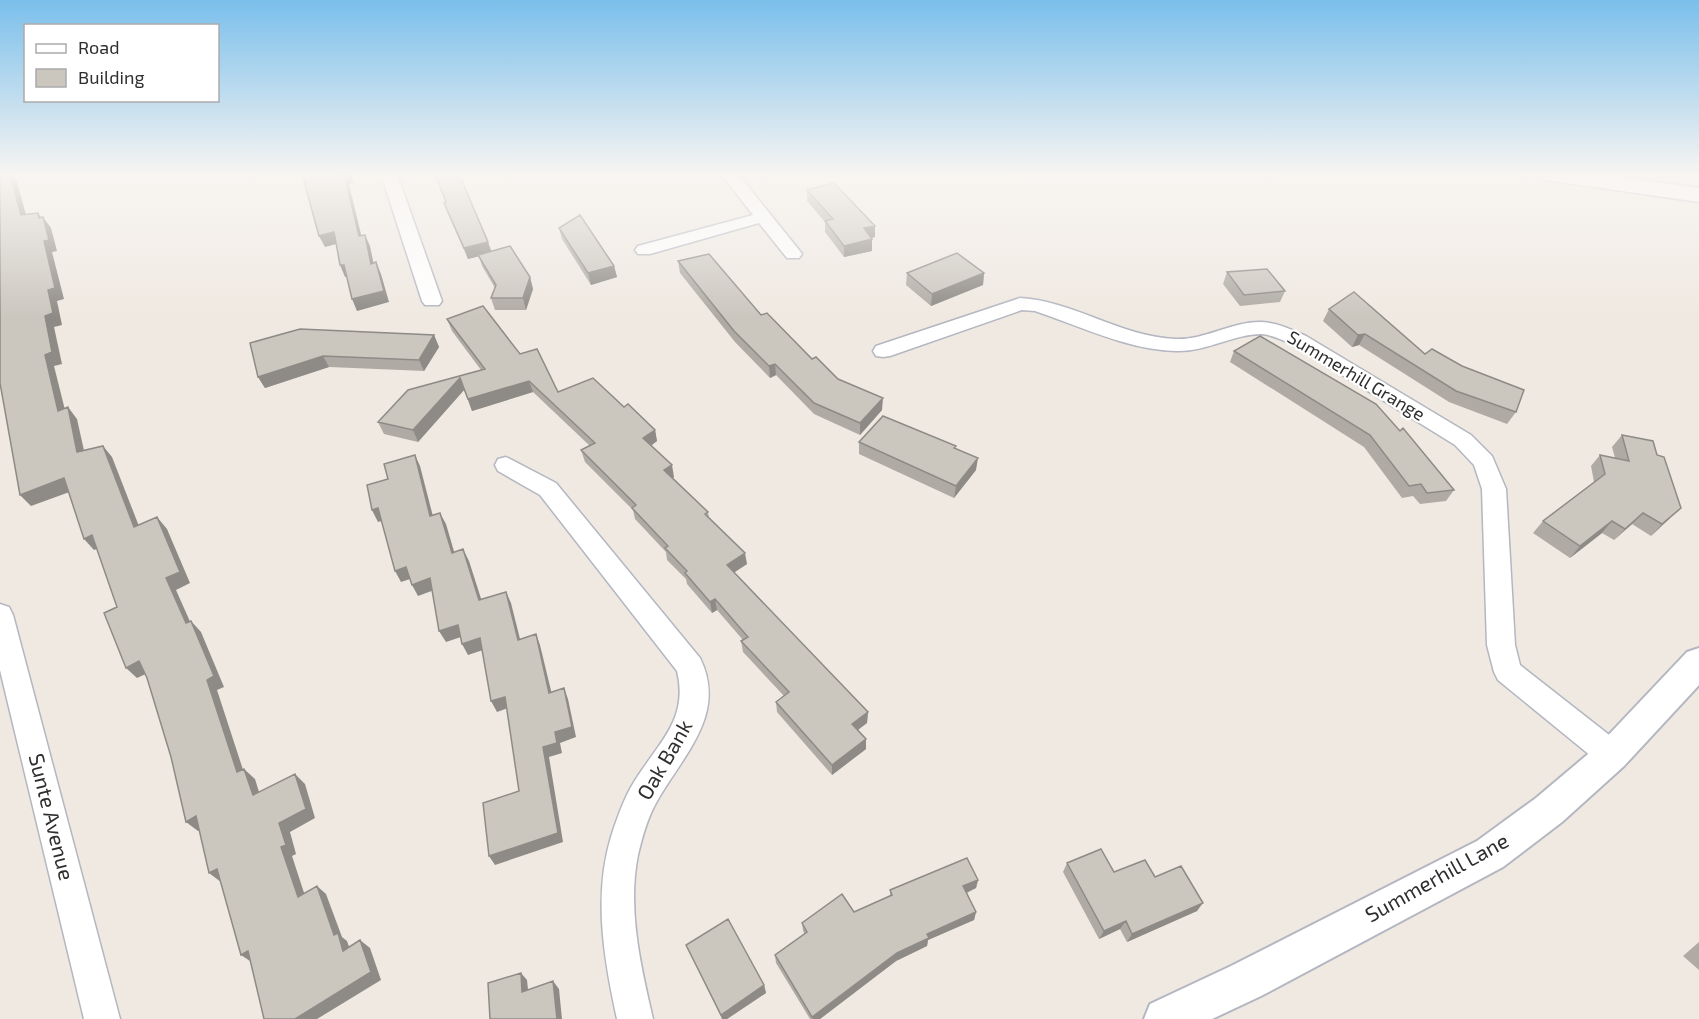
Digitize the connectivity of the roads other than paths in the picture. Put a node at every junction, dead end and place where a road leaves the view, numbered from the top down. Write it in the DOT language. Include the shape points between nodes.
graph roads {
  1 [pos="405,222"];
  2 [pos="744,222"];
  3 [pos="767,222"];
  4 [pos="644,250"];
  5 [pos="793,254"];
  6 [pos="432,301"];
  7 [pos="883,351"];
  8 [pos="506,465"];
  9 [pos="0,615"];
  10 [pos="1699,662"];
  11 [pos="1612,754"];
  12 [pos="102,1019"];
  13 [pos="635,1019"];
  14 [pos="1165,1019"];
  1 -- 6 [label="street"];
  2 -- 4 [label="street"];
  3 -- 5 [label="street"];
  7 -- 11 [label="street, Summerhill Grange" via="1020,304 1037,305 1148,341 1176,345 1214,341 1250,327 1275,329 1299,340 1463,440 1484,462 1494,489 1501,645 1508,672"];
  8 -- 13 [label="street, Oak Bank" via="548,489 690,666 696,690 693,713 643,795 626,840 620,884 620,930"];
  9 -- 12 [label="street, Sunte Avenue"];
  10 -- 11 [label="street, Summerhill Lane"];
  11 -- 14 [label="street, Summerhill Lane" via="1550,810 1490,854"];
}
